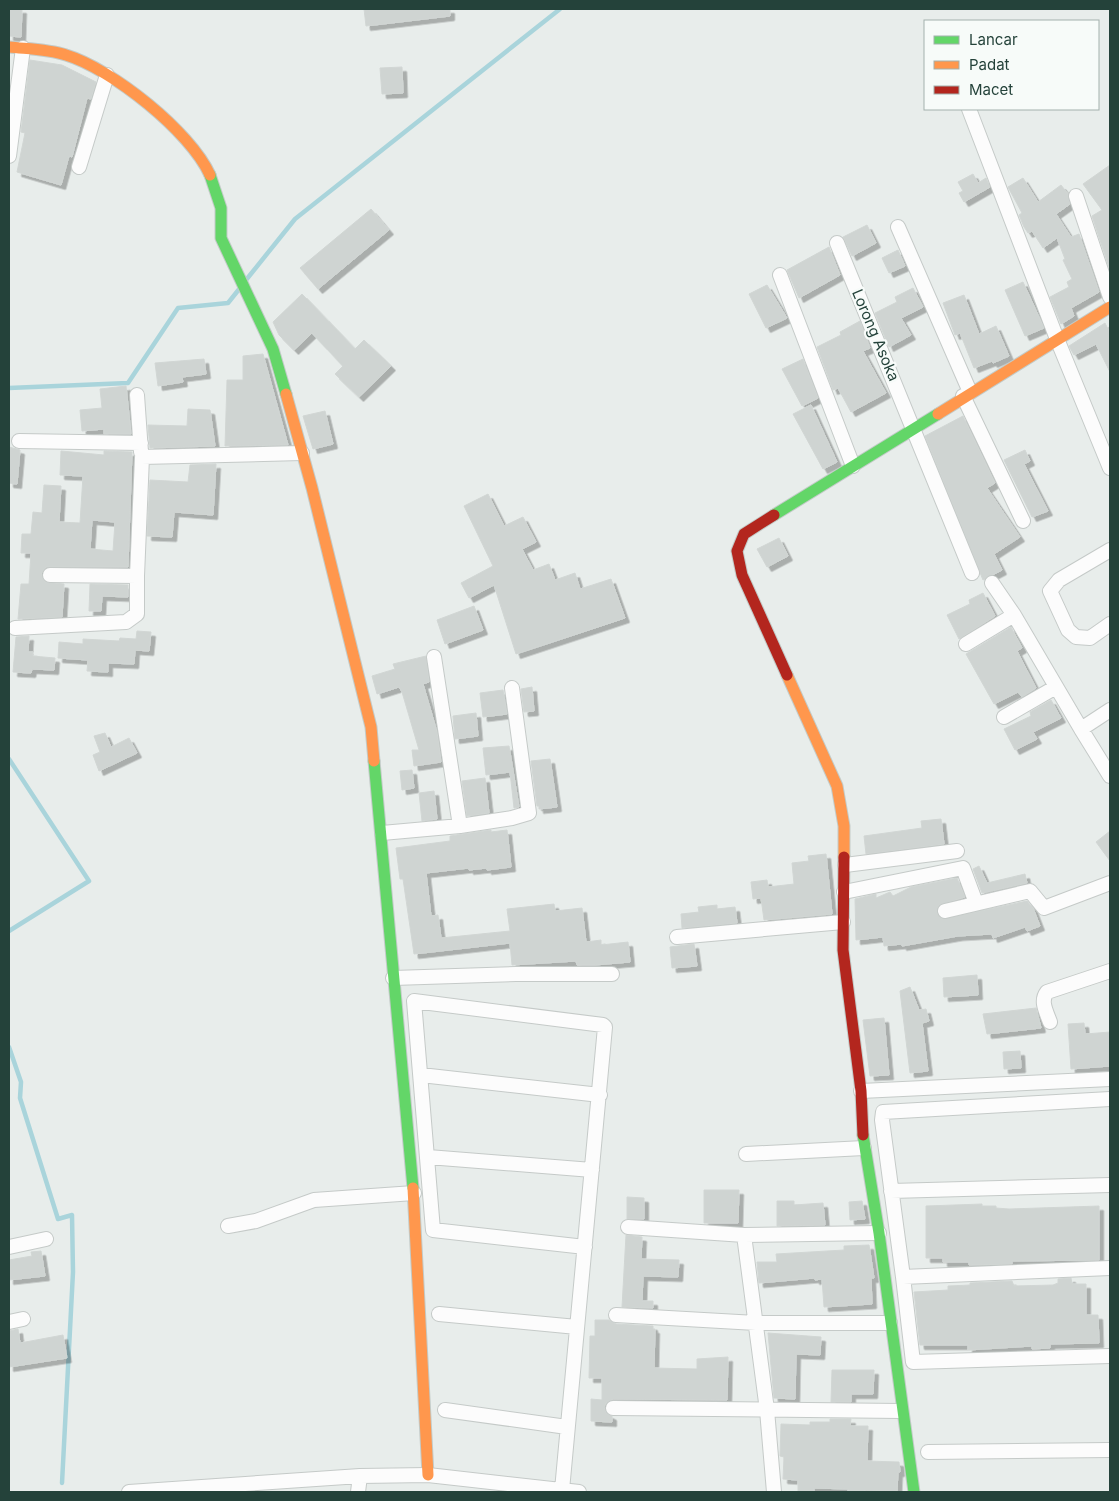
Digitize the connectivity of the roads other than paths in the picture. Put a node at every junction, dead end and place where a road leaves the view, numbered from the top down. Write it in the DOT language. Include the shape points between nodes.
graph roads {
  1 [pos="9,47"];
  2 [pos="23,48"];
  3 [pos="107,74"];
  4 [pos="969,110"];
  5 [pos="9,156"];
  6 [pos="79,167"];
  7 [pos="1076,196"];
  8 [pos="898,227"];
  9 [pos="837,243"];
  10 [pos="780,275"];
  11 [pos="1110,297"];
  12 [pos="1110,307"];
  13 [pos="1057,339"];
  14 [pos="967,394"];
  15 [pos="137,395"];
  16 [pos="914,427"];
  17 [pos="19,441"];
  18 [pos="141,450"];
  19 [pos="302,454"];
  20 [pos="853,466"];
  21 [pos="1110,468"];
  22 [pos="1023,521"];
  23 [pos="1110,550"];
  24 [pos="972,573"];
  25 [pos="50,575"];
  26 [pos="137,576"];
  27 [pos="992,583"];
  28 [pos="1014,615"];
  29 [pos="1110,624"];
  30 [pos="15,628"];
  31 [pos="966,644"];
  32 [pos="434,656"];
  33 [pos="1056,687"];
  34 [pos="512,688"];
  35 [pos="1110,710"];
  36 [pos="1004,717"];
  37 [pos="1081,729"];
  38 [pos="1110,776"];
  39 [pos="460,826"];
  40 [pos="382,832"];
  41 [pos="957,851"];
  42 [pos="845,865"];
  43 [pos="1110,883"];
  44 [pos="844,892"];
  45 [pos="976,903"];
  46 [pos="946,910"];
  47 [pos="843,922"];
  48 [pos="677,937"];
  49 [pos="1110,971"];
  50 [pos="612,974"];
  51 [pos="392,978"];
  52 [pos="1050,1022"];
  53 [pos="421,1075"];
  54 [pos="1110,1079"];
  55 [pos="861,1092"];
  56 [pos="600,1095"];
  57 [pos="1110,1099"];
  58 [pos="864,1148"];
  59 [pos="746,1154"];
  60 [pos="428,1157"];
  61 [pos="592,1170"];
  62 [pos="1110,1185"];
  63 [pos="891,1191"];
  64 [pos="414,1193"];
  65 [pos="228,1226"];
  66 [pos="628,1227"];
  67 [pos="879,1234"];
  68 [pos="744,1235"];
  69 [pos="46,1239"];
  70 [pos="9,1247"];
  71 [pos="585,1247"];
  72 [pos="1110,1268"];
  73 [pos="903,1277"];
  74 [pos="439,1314"];
  75 [pos="616,1315"];
  76 [pos="23,1319"];
  77 [pos="9,1322"];
  78 [pos="756,1323"];
  79 [pos="890,1323"];
  80 [pos="577,1327"];
  81 [pos="1110,1356"];
  82 [pos="613,1408"];
  83 [pos="445,1410"];
  84 [pos="767,1410"];
  85 [pos="901,1411"];
  86 [pos="566,1428"];
  87 [pos="1110,1450"];
  88 [pos="928,1452"];
  89 [pos="428,1475"];
  90 [pos="360,1476"];
  91 [pos="528,1489"];
  92 [pos="562,1490"];
  93 [pos="129,1492"];
  94 [pos="358,1492"];
  95 [pos="579,1492"];
  96 [pos="774,1492"];
  97 [pos="914,1492"];
  1 -- 2 [label="street"];
  2 -- 3 [label="street" via="73,57"];
  2 -- 5 [label="street"];
  3 -- 6 [label="street"];
  3 -- 19 [label="street" via="183,134 201,157 221,206 219,231 273,349"];
  4 -- 13 [label="street"];
  7 -- 11 [label="street"];
  8 -- 14 [label="street"];
  9 -- 16 [label="street, Lorong Asoka"];
  10 -- 20 [label="street"];
  12 -- 13 [label="street"];
  13 -- 14 [label="street"];
  13 -- 21 [label="street"];
  14 -- 16 [label="street"];
  14 -- 22 [label="street"];
  15 -- 18 [label="street"];
  16 -- 20 [label="street"];
  16 -- 24 [label="street, Lorong Asoka"];
  17 -- 18 [label="street"];
  18 -- 19 [label="street"];
  18 -- 26 [label="street"];
  19 -- 40 [label="street" via="371,727"];
  20 -- 42 [label="street" via="744,534 736,551 742,575 837,786 844,826"];
  23 -- 29 [label="street" via="1059,580 1050,591 1068,630 1076,637 1090,638"];
  25 -- 26 [label="street"];
  26 -- 30 [label="street" via="138,614 126,622"];
  27 -- 28 [label="street"];
  28 -- 31 [label="street"];
  28 -- 33 [label="street"];
  32 -- 39 [label="street"];
  33 -- 36 [label="street"];
  33 -- 37 [label="street"];
  34 -- 39 [label="street" via="529,813"];
  35 -- 37 [label="street"];
  37 -- 38 [label="street"];
  39 -- 40 [label="street"];
  40 -- 51 [label="street"];
  41 -- 42 [label="street"];
  42 -- 44 [label="street"];
  43 -- 45 [label="street" via="1044,908 1030,891"];
  44 -- 45 [label="street" via="963,868"];
  44 -- 47 [label="street"];
  45 -- 46 [label="street"];
  47 -- 48 [label="street"];
  47 -- 55 [label="street" via="843,950"];
  49 -- 52 [label="street" via="1048,992 1043,1004"];
  50 -- 51 [label="street"];
  51 -- 64 [label="street"];
  53 -- 56 [label="street"];
  53 -- 56 [label="street" via="415,1000 603,1025 606,1029"];
  53 -- 60 [label="street"];
  54 -- 55 [label="street"];
  55 -- 58 [label="street"];
  56 -- 61 [label="street"];
  57 -- 63 [label="street" via="883,1112"];
  58 -- 59 [label="street"];
  58 -- 67 [label="street"];
  60 -- 61 [label="street"];
  60 -- 71 [label="street" via="434,1232"];
  61 -- 71 [label="street"];
  62 -- 63 [label="street"];
  63 -- 73 [label="street"];
  64 -- 65 [label="street" via="314,1200 256,1221"];
  64 -- 89 [label="street"];
  66 -- 68 [label="street"];
  67 -- 68 [label="street"];
  67 -- 79 [label="street"];
  68 -- 78 [label="street"];
  69 -- 70 [label="street"];
  71 -- 80 [label="street"];
  72 -- 73 [label="street"];
  73 -- 81 [label="street" via="913,1362"];
  74 -- 80 [label="street"];
  75 -- 78 [label="street"];
  76 -- 77 [label="street"];
  78 -- 79 [label="street"];
  78 -- 84 [label="street"];
  79 -- 85 [label="street"];
  80 -- 86 [label="street"];
  82 -- 84 [label="street"];
  83 -- 86 [label="street"];
  84 -- 85 [label="street"];
  84 -- 96 [label="street"];
  85 -- 97 [label="street"];
  86 -- 92 [label="street"];
  87 -- 88 [label="street"];
  89 -- 90 [label="street"];
  89 -- 91 [label="street"];
  90 -- 93 [label="street"];
  90 -- 94 [label="street"];
  91 -- 92 [label="street"];
  92 -- 95 [label="street"];
}
